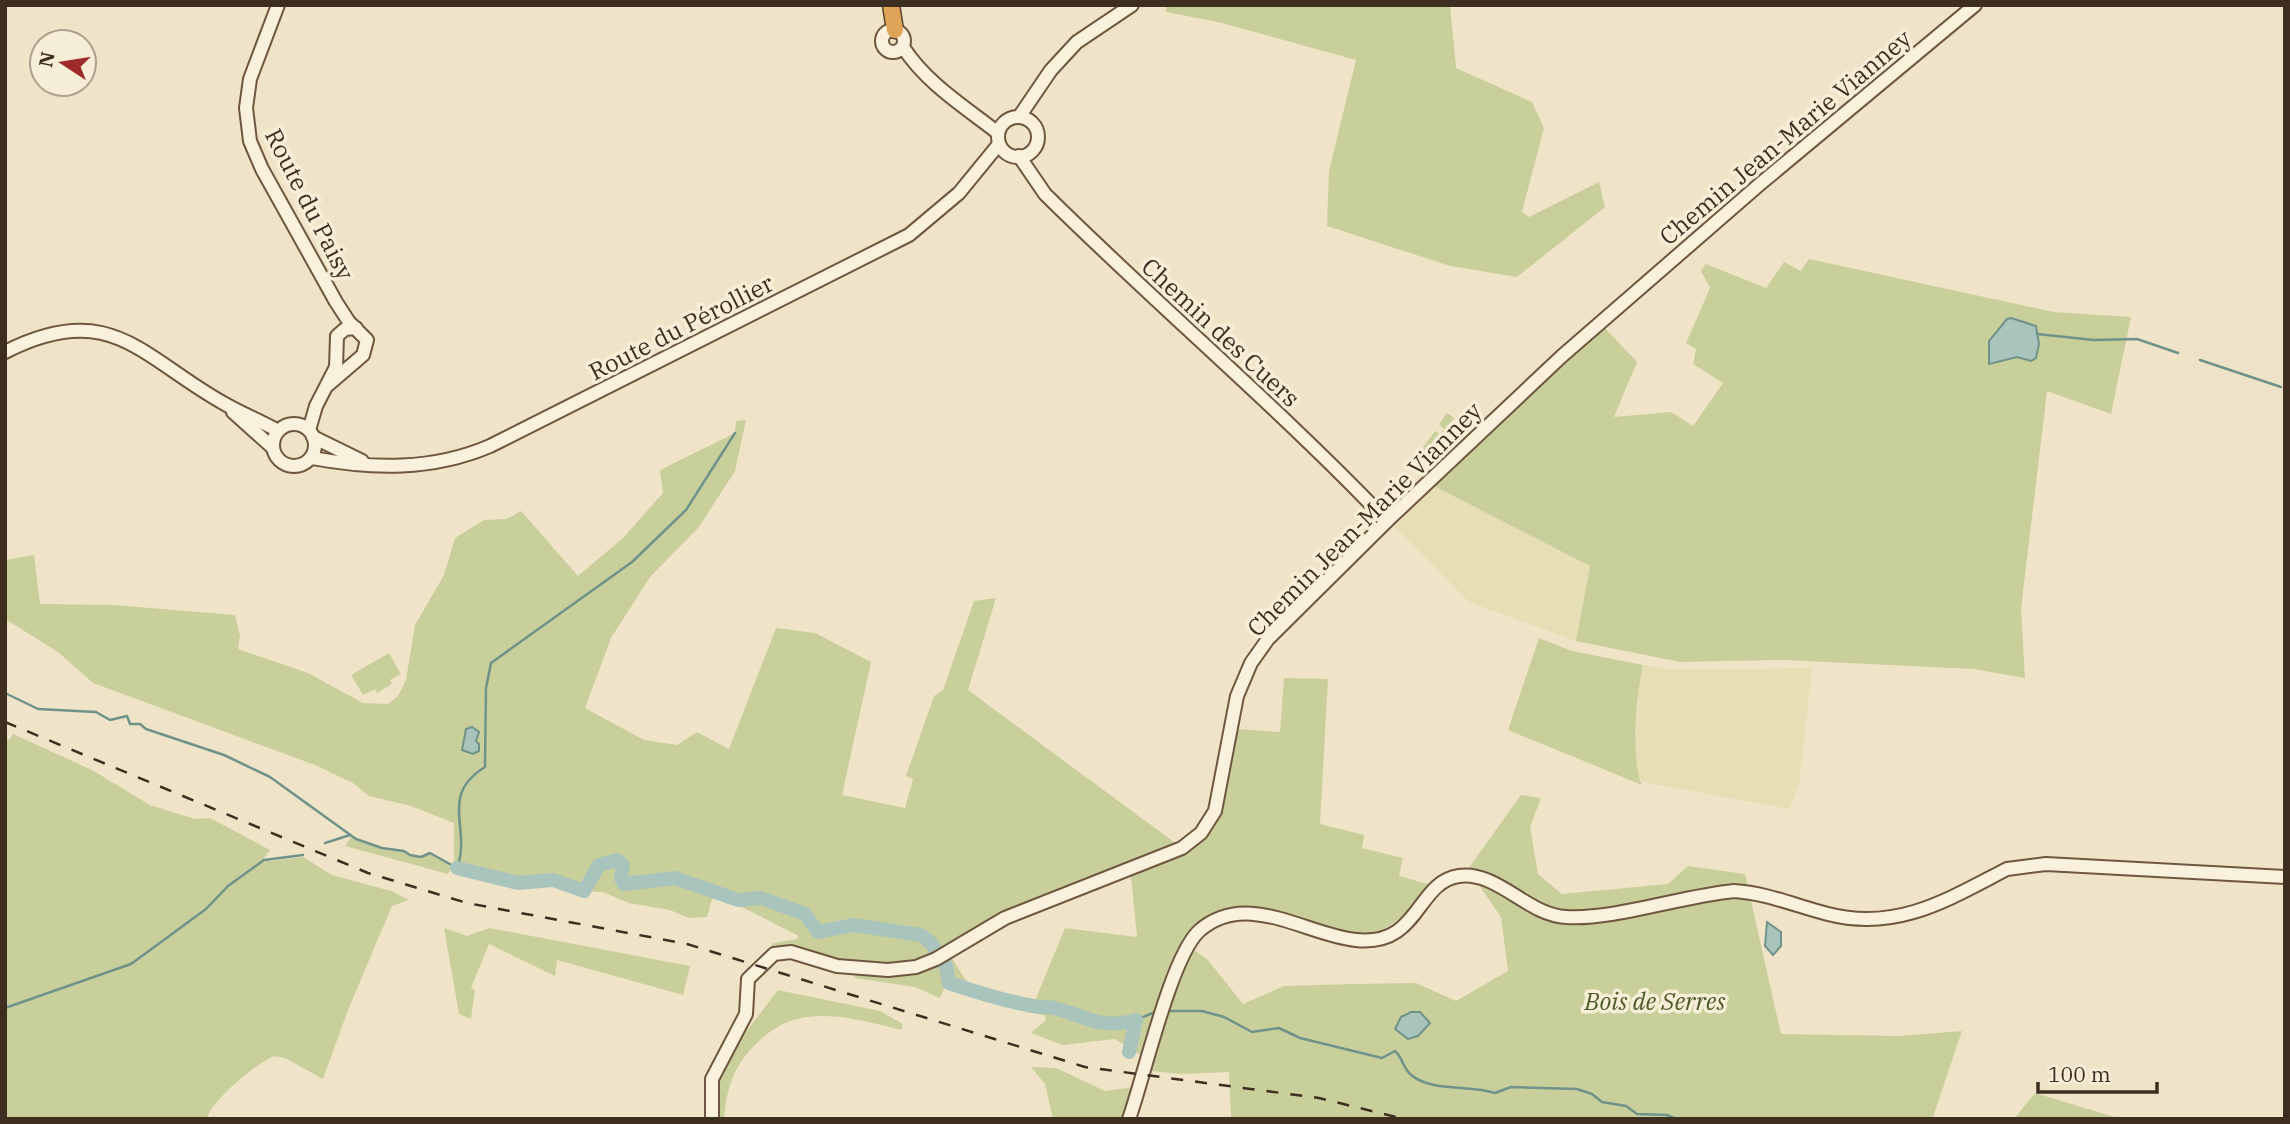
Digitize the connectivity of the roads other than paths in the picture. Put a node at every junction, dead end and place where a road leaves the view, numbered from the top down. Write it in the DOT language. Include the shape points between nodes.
graph roads {
  1 [pos="278,5"];
  2 [pos="891,5"];
  3 [pos="1132,5"];
  4 [pos="1975,5"];
  5 [pos="895,30"];
  6 [pos="899,49"];
  7 [pos="1025,119"];
  8 [pos="1001,138"];
  9 [pos="1034,148"];
  10 [pos="1019,156"];
  11 [pos="1031,170"];
  12 [pos="336,302"];
  13 [pos="356,328"];
  14 [pos="340,332"];
  15 [pos="337,351"];
  16 [pos="5,352"];
  17 [pos="355,360"];
  18 [pos="328,385"];
  19 [pos="225,404"];
  20 [pos="278,430"];
  21 [pos="307,430"];
  22 [pos="272,447"];
  23 [pos="312,458"];
  24 [pos="373,465"];
  25 [pos="1387,521"];
  26 [pos="2285,878"];
  27 [pos="712,1119"];
  28 [pos="1129,1119"];
  1 -- 12 [label="main road, Route du Paisy" via="250,79 247,126 255,155"];
  2 -- 5 [label="highway"];
  3 -- 7 [label="main road" via="1077,41 1051,70"];
  4 -- 25 [label="main road, Chemin Jean-Marie Vianney" via="1604,320"];
  5 -- 6 [label="main road" via="903,36"];
  5 -- 6 [label="main road" via="885,33 881,42 887,51"];
  6 -- 8 [label="main road"];
  7 -- 8 [label="main road, Route du Pérollier"];
  7 -- 9 [label="main road" via="1037,133"];
  8 -- 10 [label="main road"];
  8 -- 24 [label="main road, Route du Pérollier" via="944,207 887,247 499,442 453,460"];
  9 -- 10 [label="main road"];
  9 -- 11 [label="main road"];
  10 -- 11 [label="main road, Chemin des Cuers"];
  11 -- 25 [label="main road, Chemin des Cuers" via="1052,202 1326,456"];
  12 -- 13 [label="main road, Route du Paisy"];
  12 -- 14 [label="main road, Route du Paisy"];
  13 -- 14 [label="main road"];
  13 -- 17 [label="main road" via="365,335 367,345"];
  14 -- 15 [label="main road" via="335,341"];
  15 -- 17 [label="main road" via="344,359"];
  15 -- 18 [label="main road"];
  16 -- 19 [label="main road" via="61,332 116,337 159,358"];
  17 -- 18 [label="main road"];
  18 -- 21 [label="main road"];
  19 -- 20 [label="main road"];
  19 -- 22 [label="main road"];
  20 -- 21 [label="main road"];
  20 -- 22 [label="main road"];
  21 -- 23 [label="main road" via="315,451"];
  21 -- 24 [label="main road, Route du Pérollier" via="337,451"];
  22 -- 23 [label="main road" via="278,460 290,467"];
  23 -- 24 [label="main road, Route du Pérollier"];
  25 -- 27 [label="main road, Chemin Jean-Marie Vianney" via="1258,651 1237,696 1217,804 1200,833 1176,851 1005,918 916,967 888,970 832,965 785,951 770,956 748,979 744,1020 715,1071 710,1089"];
  26 -- 28 [label="main road" via="2033,865 2007,869 1917,913 1865,920 1734,891 1589,916 1559,916 1537,910 1478,877 1459,876 1440,884 1405,927 1379,939 1356,940 1264,915 1225,917 1202,929 1186,948"];
}
